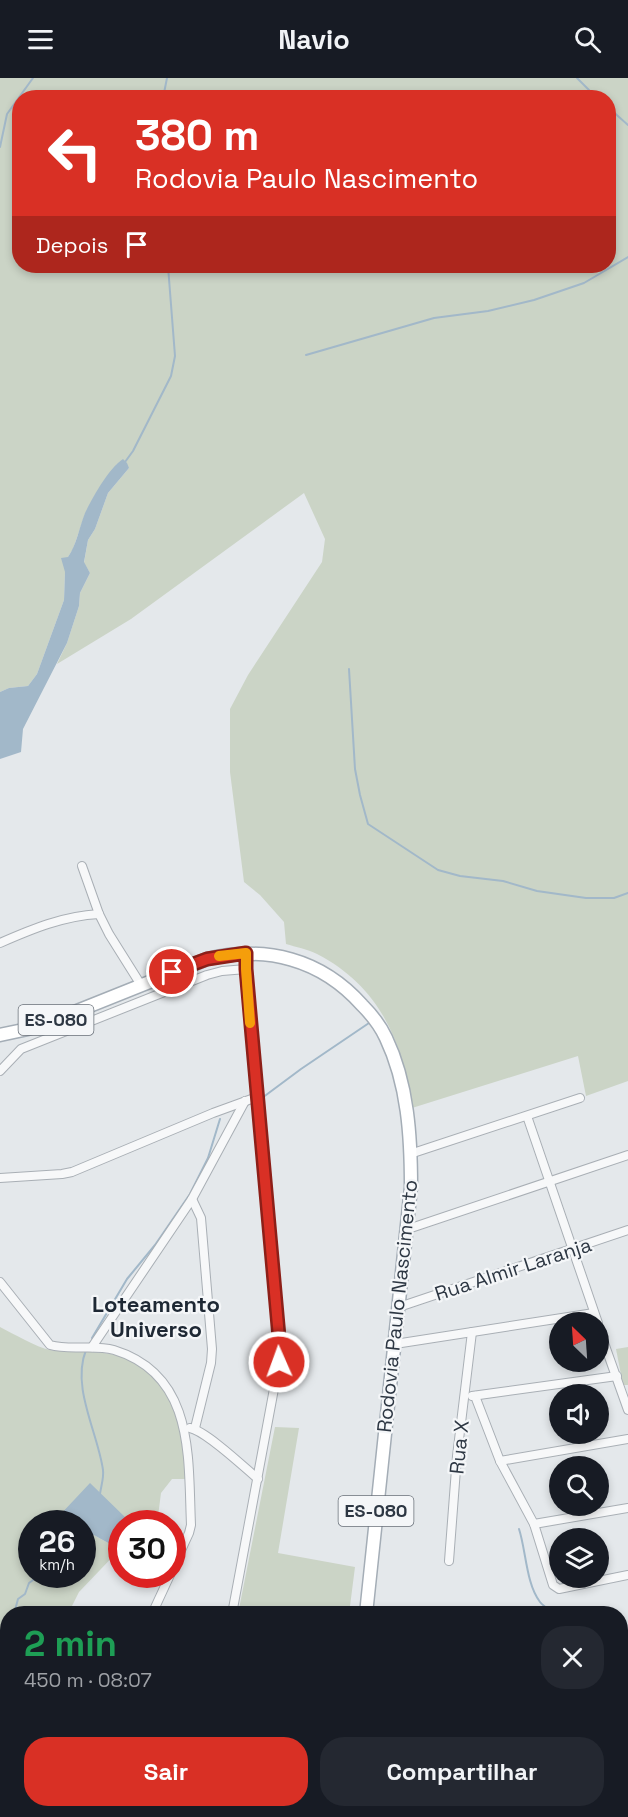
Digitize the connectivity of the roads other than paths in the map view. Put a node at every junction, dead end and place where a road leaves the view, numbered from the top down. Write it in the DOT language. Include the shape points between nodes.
graph roads {
  1 [pos="82,866"];
  2 [pos="99,914"];
  3 [pos="0,943"];
  4 [pos="246,953"];
  5 [pos="246,969"];
  6 [pos="141,985"];
  7 [pos="102,1001"];
  8 [pos="108,1015"];
  9 [pos="0,1035"];
  10 [pos="0,1071"];
  11 [pos="257,1098"];
  12 [pos="580,1098"];
  13 [pos="245,1101"];
  14 [pos="527,1116"];
  15 [pos="410,1154"];
  16 [pos="628,1155"];
  17 [pos="0,1178"];
  18 [pos="550,1181"];
  19 [pos="192,1199"];
  20 [pos="408,1228"];
  21 [pos="628,1230"];
  22 [pos="573,1249"];
  23 [pos="0,1282"];
  24 [pos="399,1306"];
  25 [pos="594,1312"];
  26 [pos="549,1320"];
  27 [pos="472,1332"];
  28 [pos="395,1344"];
  29 [pos="92,1347"];
  30 [pos="609,1356"];
  31 [pos="616,1376"];
  32 [pos="464,1395"];
  33 [pos="475,1396"];
  34 [pos="628,1410"];
  35 [pos="184,1427"];
  36 [pos="195,1428"];
  37 [pos="628,1439"];
  38 [pos="500,1461"];
  39 [pos="258,1479"];
  40 [pos="628,1508"];
  41 [pos="534,1524"];
  42 [pos="186,1539"];
  43 [pos="449,1561"];
  44 [pos="628,1575"];
  45 [pos="164,1588"];
  46 [pos="156,1606"];
  47 [pos="234,1606"];
  48 [pos="367,1606"];
  1 -- 2 [label="street"];
  2 -- 3 [label="street" via="53,921"];
  2 -- 6 [label="street"];
  4 -- 5 [label="street"];
  4 -- 6 [label="main road, Rodovia Paulo Nascimento / ES-080" via="207,959"];
  4 -- 15 [label="main road, Rodovia Paulo Nascimento / ES-080" via="285,958 316,969 343,986 380,1025 400,1080"];
  5 -- 8 [label="street" via="207,975"];
  5 -- 11 [label="street"];
  6 -- 7 [label="main road, Rodovia Paulo Nascimento / ES-080"];
  7 -- 8 [label="street"];
  7 -- 9 [label="main road, Rodovia Paulo Nascimento / ES-080" via="28,1029"];
  8 -- 10 [label="street" via="21,1049"];
  11 -- 13 [label="street"];
  11 -- 39 [label="street" via="280,1350"];
  12 -- 14 [label="street"];
  13 -- 17 [label="street" via="72,1172"];
  13 -- 19 [label="street"];
  14 -- 15 [label="street"];
  14 -- 18 [label="street"];
  15 -- 20 [label="main road, Rodovia Paulo Nascimento / ES-080"];
  16 -- 18 [label="street"];
  18 -- 20 [label="street"];
  18 -- 22 [label="street"];
  19 -- 29 [label="street"];
  19 -- 36 [label="street" via="201,1218 212,1349"];
  20 -- 24 [label="main road, Rodovia Paulo Nascimento / ES-080"];
  21 -- 22 [label="street, Rua Almir Laranja"];
  22 -- 24 [label="street, Rua Almir Laranja"];
  22 -- 25 [label="street"];
  23 -- 29 [label="street" via="50,1345"];
  24 -- 28 [label="main road, Rodovia Paulo Nascimento / ES-080"];
  26 -- 27 [label="street"];
  27 -- 28 [label="street"];
  27 -- 32 [label="street, Rua X"];
  28 -- 48 [label="main road, Rodovia Paulo Nascimento / ES-080"];
  29 -- 35 [label="street" via="116,1351 159,1378 174,1400"];
  30 -- 31 [label="street"];
  31 -- 33 [label="street"];
  31 -- 34 [label="street"];
  32 -- 33 [label="street"];
  32 -- 43 [label="street, Rua X"];
  33 -- 38 [label="street"];
  35 -- 36 [label="street"];
  35 -- 42 [label="street" via="191,1525"];
  36 -- 39 [label="street"];
  37 -- 38 [label="street"];
  38 -- 41 [label="street"];
  39 -- 47 [label="street"];
  40 -- 41 [label="street"];
  41 -- 44 [label="street" via="554,1587"];
  45 -- 46 [label="street"];
}
